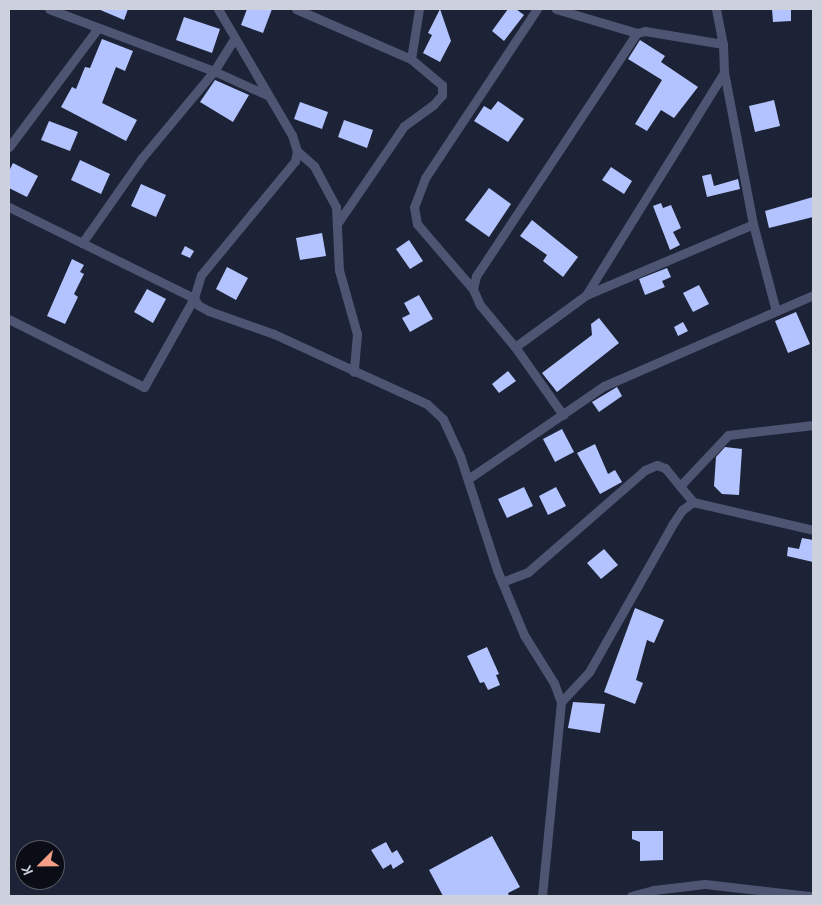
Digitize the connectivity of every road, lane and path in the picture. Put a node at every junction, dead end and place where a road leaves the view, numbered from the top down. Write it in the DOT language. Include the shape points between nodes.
graph roads {
  1 [pos="49,9"];
  2 [pos="218,9"];
  3 [pos="296,9"];
  4 [pos="420,9"];
  5 [pos="537,9"];
  6 [pos="556,9"];
  7 [pos="716,9"];
  8 [pos="98,28"];
  9 [pos="637,33"];
  10 [pos="234,39"];
  11 [pos="723,44"];
  12 [pos="412,59"];
  13 [pos="214,70"];
  14 [pos="724,72"];
  15 [pos="267,95"];
  16 [pos="9,147"];
  17 [pos="297,151"];
  18 [pos="9,207"];
  19 [pos="337,224"];
  20 [pos="753,224"];
  21 [pos="82,243"];
  22 [pos="473,289"];
  23 [pos="586,295"];
  24 [pos="813,295"];
  25 [pos="194,298"];
  26 [pos="776,311"];
  27 [pos="9,319"];
  28 [pos="515,347"];
  29 [pos="354,372"];
  30 [pos="563,415"];
  31 [pos="813,425"];
  32 [pos="468,479"];
  33 [pos="680,486"];
  34 [pos="693,502"];
  35 [pos="813,530"];
  36 [pos="502,582"];
  37 [pos="561,702"];
  38 [pos="542,896"];
  39 [pos="631,896"];
  40 [pos="808,896"];
  1 -- 8 [label="street"];
  2 -- 10 [label="street"];
  3 -- 12 [label="street"];
  4 -- 12 [label="street"];
  5 -- 22 [label="street" via="425,178 414,207 418,224"];
  6 -- 9 [label="street"];
  7 -- 11 [label="street"];
  8 -- 13 [label="street"];
  8 -- 16 [label="street"];
  9 -- 11 [label="street" via="645,30"];
  9 -- 22 [label="street" via="476,276"];
  10 -- 13 [label="street"];
  10 -- 15 [label="street"];
  11 -- 14 [label="street"];
  12 -- 19 [label="street" via="442,85 442,95 404,126"];
  13 -- 15 [label="street"];
  13 -- 21 [label="street" via="141,159"];
  14 -- 20 [label="street"];
  14 -- 23 [label="street"];
  15 -- 17 [label="street" via="292,135"];
  17 -- 19 [label="street" via="314,166 336,207"];
  17 -- 25 [label="street" via="295,161 201,275"];
  18 -- 21 [label="street"];
  19 -- 29 [label="street" via="339,270 357,334"];
  20 -- 23 [label="street"];
  20 -- 26 [label="street"];
  21 -- 25 [label="street"];
  22 -- 28 [label="street" via="480,305"];
  23 -- 28 [label="street"];
  24 -- 26 [label="street"];
  25 -- 27 [label="street" via="144,387"];
  25 -- 29 [label="street" via="198,305 209,311 274,334"];
  26 -- 30 [label="street" via="604,386"];
  28 -- 30 [label="street"];
  29 -- 32 [label="street" via="427,404 442,419"];
  30 -- 32 [label="street"];
  31 -- 33 [label="street" via="728,435"];
  32 -- 36 [label="street"];
  33 -- 34 [label="street"];
  33 -- 36 [label="street" via="665,468 657,465 645,470 528,572"];
  34 -- 35 [label="street"];
  34 -- 37 [label="street" via="682,510 672,525 589,672"];
  36 -- 37 [label="street" via="524,635 554,683"];
  37 -- 38 [label="street"];
  39 -- 40 [label="street" via="705,884"];
}
